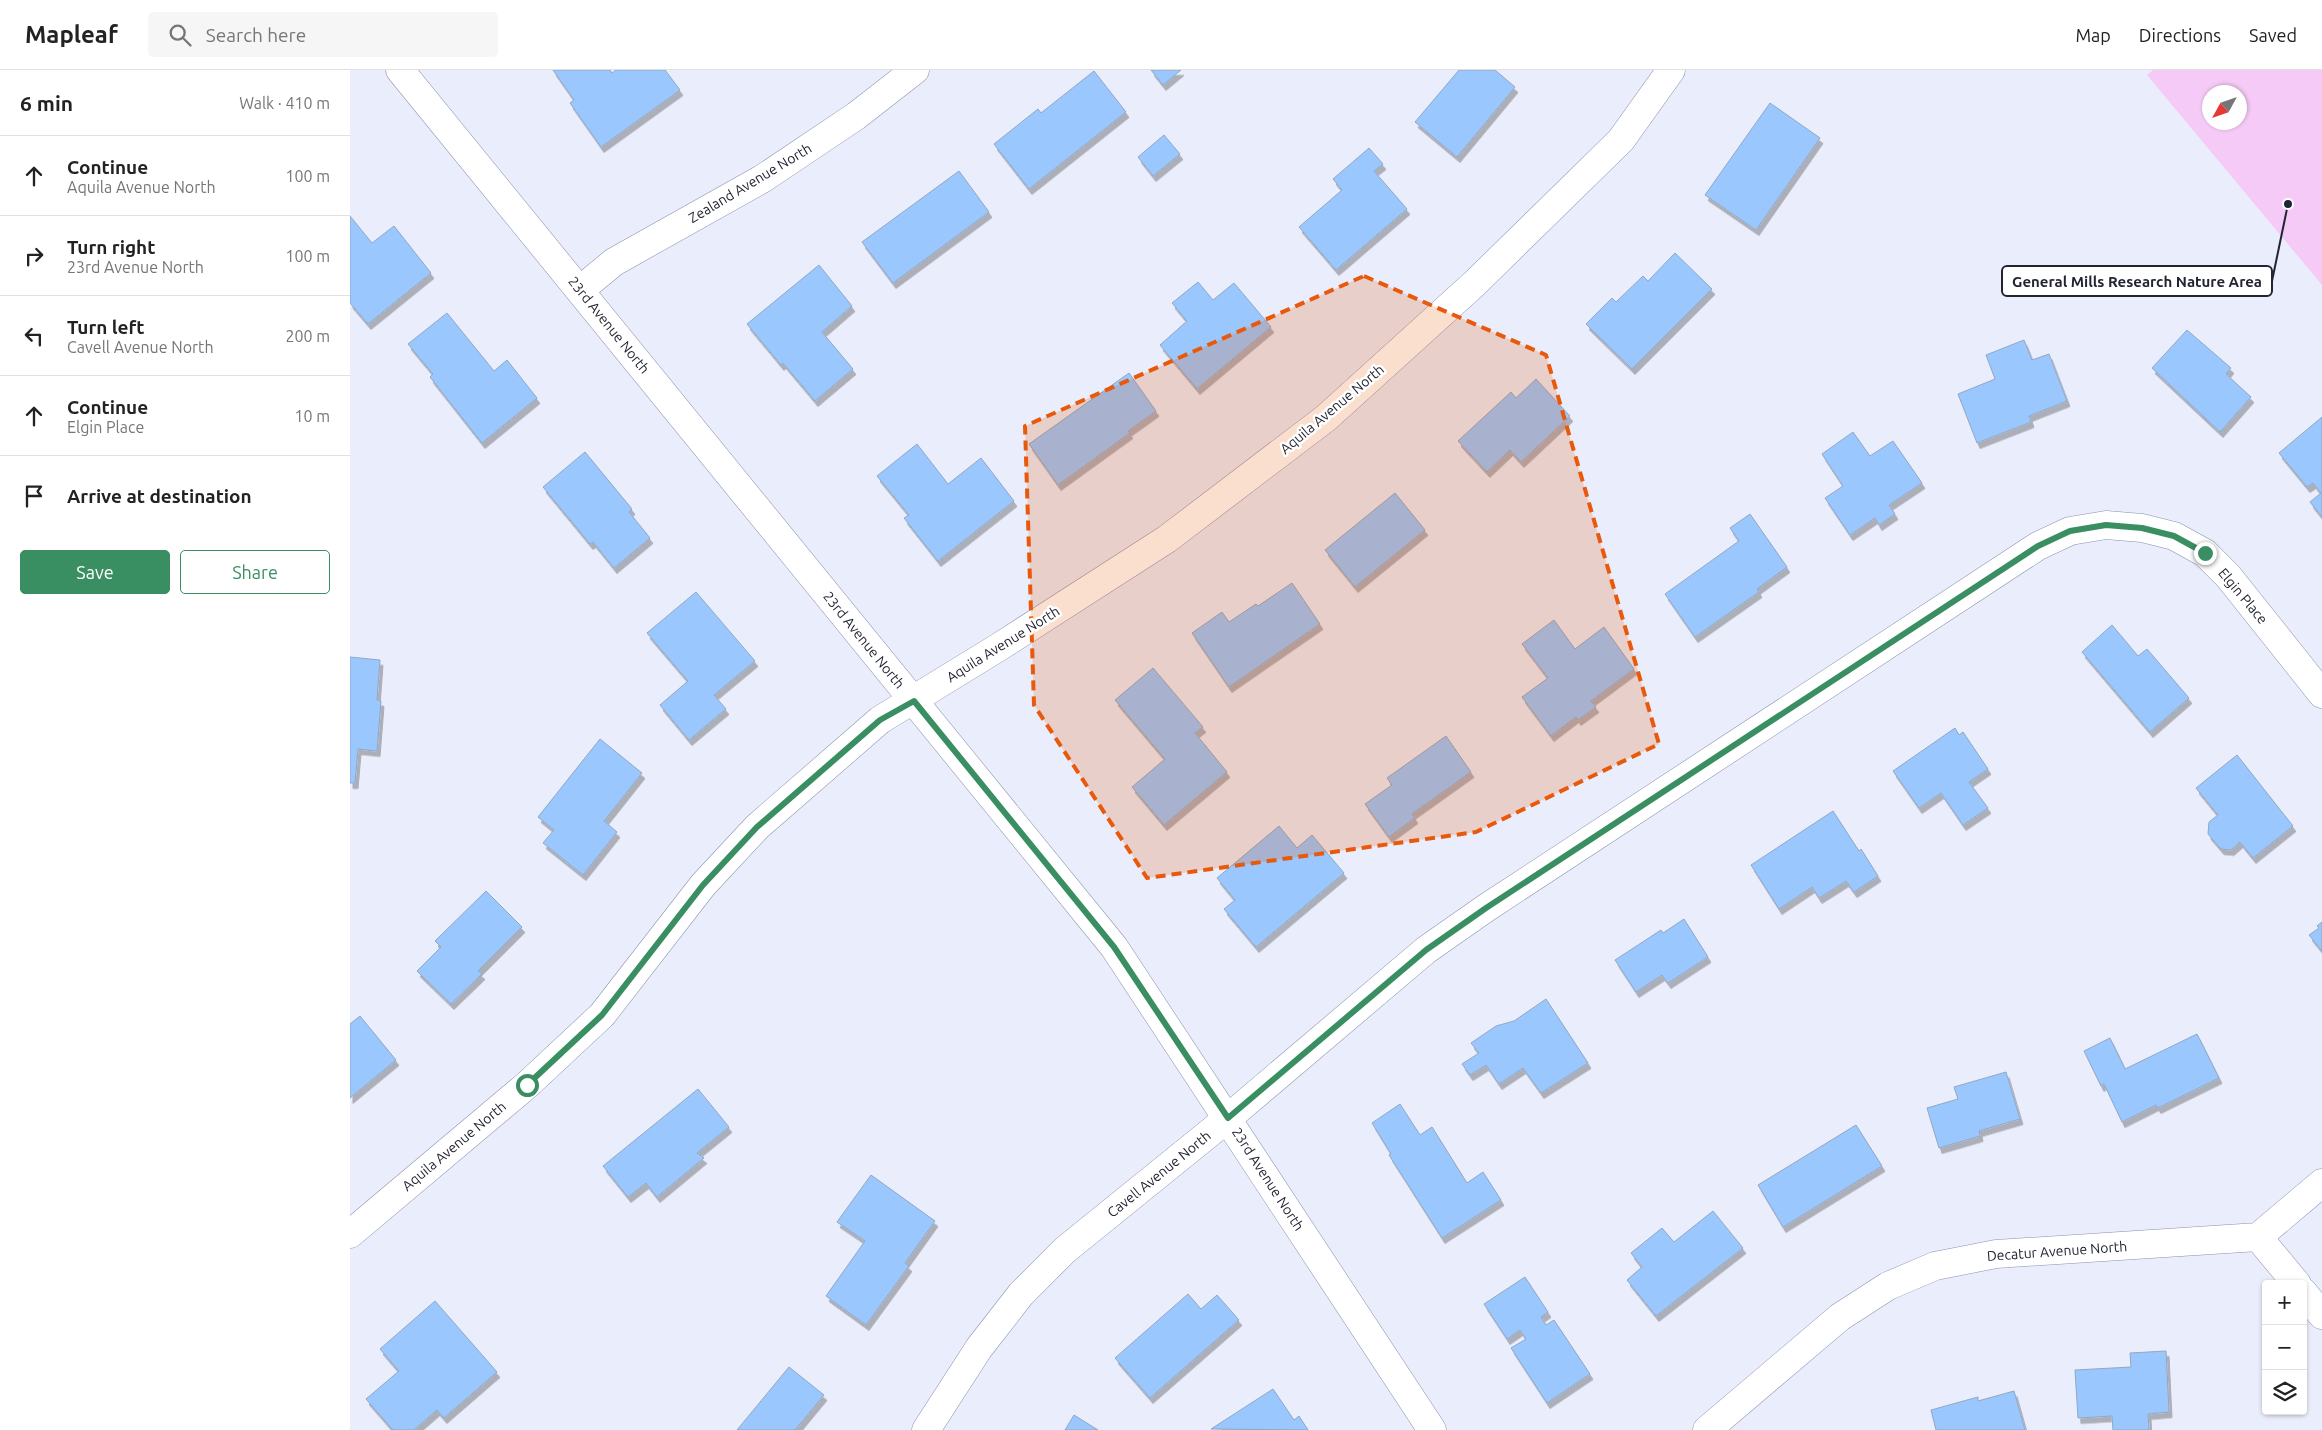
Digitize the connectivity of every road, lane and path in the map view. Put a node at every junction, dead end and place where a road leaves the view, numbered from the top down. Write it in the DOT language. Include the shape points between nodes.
graph roads {
  1 [pos="400,70"];
  2 [pos="915,70"];
  3 [pos="1671,70"];
  4 [pos="580,290"];
  5 [pos="2142,528"];
  6 [pos="2322,694"];
  7 [pos="914,701"];
  8 [pos="1228,1118"];
  9 [pos="2322,1183"];
  10 [pos="350,1234"];
  11 [pos="2258,1237"];
  12 [pos="2294,1280"];
  13 [pos="2307,1297"];
  14 [pos="2322,1315"];
  15 [pos="926,1430"];
  16 [pos="1432,1430"];
  17 [pos="1707,1430"];
  1 -- 4 [label="street, 23rd Avenue North"];
  2 -- 4 [label="street, Zealand Avenue North" via="856,116 762,179 614,262"];
  3 -- 7 [label="street, Aquila Avenue North" via="1621,140 1474,284 1326,418 1167,539"];
  4 -- 7 [label="street, 23rd Avenue North"];
  5 -- 6 [label="street, Elgin Place" via="2174,536 2205,553 2228,576"];
  5 -- 8 [label="street, Cavell Avenue North" via="2106,525 2070,531 2038,546 1426,950"];
  7 -- 8 [label="street, 23rd Avenue North" via="1114,947"];
  7 -- 10 [label="street, Aquila Avenue North" via="880,720 757,827 703,885 602,1015 527,1085"];
  8 -- 15 [label="street, Cavell Avenue North" via="1065,1250 1021,1294 979,1348"];
  8 -- 16 [label="street, 23rd Avenue North"];
  9 -- 11 [label="street"];
  11 -- 12 [label="street"];
  11 -- 17 [label="street, Decatur Avenue North" via="1996,1254 1935,1266 1888,1286 1840,1317"];
  13 -- 14 [label="street"];
}
